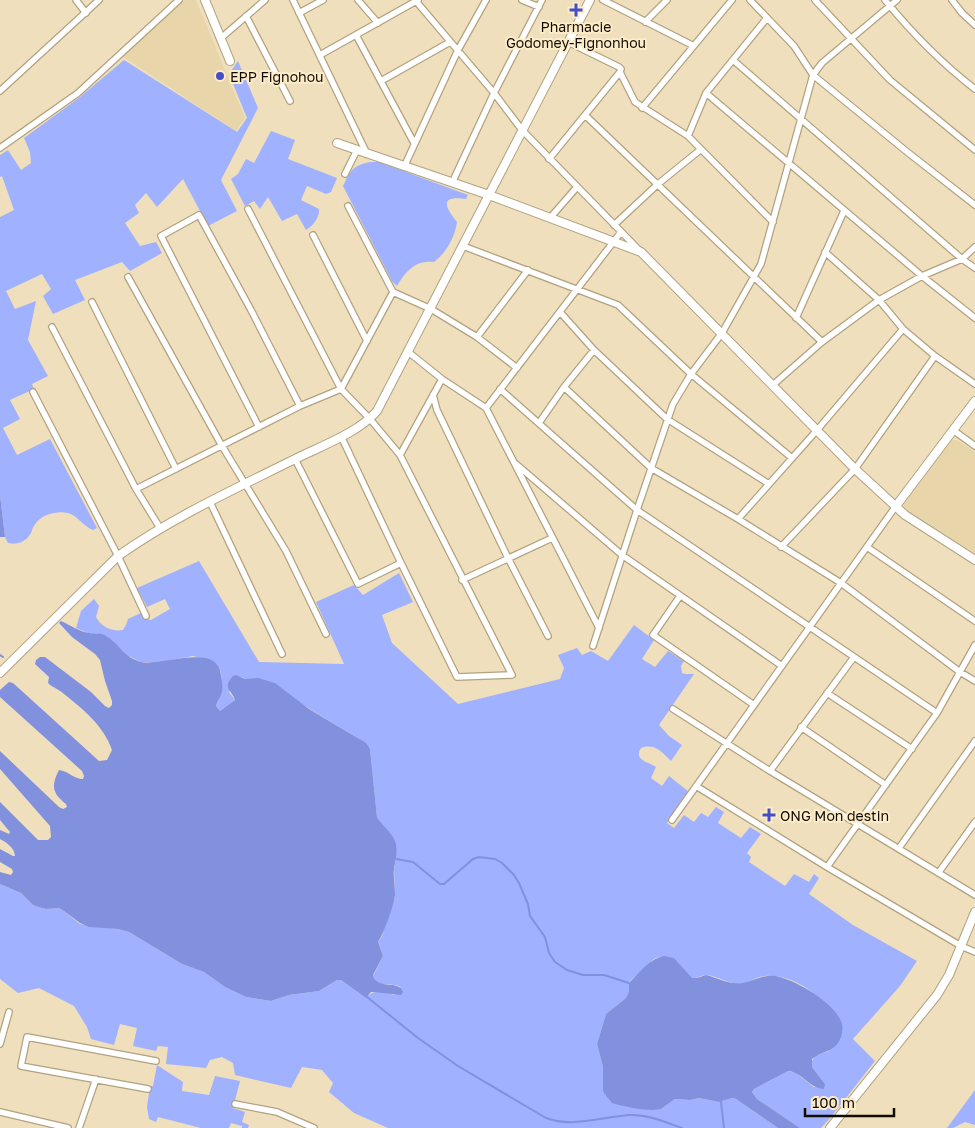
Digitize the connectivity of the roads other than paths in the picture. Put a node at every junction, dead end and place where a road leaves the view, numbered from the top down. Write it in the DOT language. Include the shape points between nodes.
graph roads {
  1 [pos="76,0"];
  2 [pos="99,0"];
  3 [pos="179,0"];
  4 [pos="204,0"];
  5 [pos="265,0"];
  6 [pos="293,0"];
  7 [pos="323,0"];
  8 [pos="358,0"];
  9 [pos="417,0"];
  10 [pos="486,0"];
  11 [pos="522,0"];
  12 [pos="542,0"];
  13 [pos="590,0"];
  14 [pos="603,0"];
  15 [pos="667,0"];
  16 [pos="732,0"];
  17 [pos="750,0"];
  18 [pos="815,0"];
  19 [pos="885,0"];
  20 [pos="897,0"];
  21 [pos="952,0"];
  22 [pos="890,6"];
  23 [pos="539,7"];
  24 [pos="86,13"];
  25 [pos="299,13"];
  26 [pos="246,16"];
  27 [pos="768,18"];
  28 [pos="645,22"];
  29 [pos="378,23"];
  30 [pos="975,25"];
  31 [pos="356,35"];
  32 [pos="221,38"];
  33 [pos="851,38"];
  34 [pos="450,42"];
  35 [pos="568,42"];
  36 [pos="692,45"];
  37 [pos="458,50"];
  38 [pos="320,55"];
  39 [pos="733,60"];
  40 [pos="230,61"];
  41 [pos="620,72"];
  42 [pos="813,75"];
  43 [pos="381,81"];
  44 [pos="975,89"];
  45 [pos="0,91"];
  46 [pos="494,93"];
  47 [pos="706,93"];
  48 [pos="290,101"];
  49 [pos="642,108"];
  50 [pos="586,116"];
  51 [pos="801,119"];
  52 [pos="522,130"];
  53 [pos="688,136"];
  54 [pos="338,143"];
  55 [pos="414,143"];
  56 [pos="0,148"];
  57 [pos="357,150"];
  58 [pos="700,150"];
  59 [pos="975,150"];
  60 [pos="367,154"];
  61 [pos="549,159"];
  62 [pos="789,164"];
  63 [pos="404,167"];
  64 [pos="345,174"];
  65 [pos="452,183"];
  66 [pos="658,184"];
  67 [pos="577,187"];
  68 [pos="488,195"];
  69 [pos="975,205"];
  70 [pos="348,206"];
  71 [pos="248,209"];
  72 [pos="844,211"];
  73 [pos="550,218"];
  74 [pos="773,222"];
  75 [pos="614,225"];
  76 [pos="621,232"];
  77 [pos="313,235"];
  78 [pos="613,242"];
  79 [pos="463,246"];
  80 [pos="975,248"];
  81 [pos="641,252"];
  82 [pos="825,252"];
  83 [pos="962,258"];
  84 [pos="975,268"];
  85 [pos="528,270"];
  86 [pos="922,276"];
  87 [pos="128,277"];
  88 [pos="754,278"];
  89 [pos="577,289"];
  90 [pos="393,292"];
  91 [pos="879,300"];
  92 [pos="92,302"];
  93 [pos="431,309"];
  94 [pos="560,312"];
  95 [pos="796,318"];
  96 [pos="975,318"];
  97 [pos="52,327"];
  98 [pos="903,329"];
  99 [pos="722,332"];
  100 [pos="477,336"];
  101 [pos="367,341"];
  102 [pos="822,342"];
  103 [pos="594,350"];
  104 [pos="407,351"];
  105 [pos="935,356"];
  106 [pos="517,368"];
  107 [pos="691,374"];
  108 [pos="442,378"];
  109 [pos="774,384"];
  110 [pos="975,384"];
  111 [pos="564,387"];
  112 [pos="341,388"];
  113 [pos="500,389"];
  114 [pos="33,392"];
  115 [pos="433,395"];
  116 [pos="975,401"];
  117 [pos="300,406"];
  118 [pos="486,408"];
  119 [pos="370,419"];
  120 [pos="667,419"];
  121 [pos="539,423"];
  122 [pos="260,427"];
  123 [pos="818,429"];
  124 [pos="952,430"];
  125 [pos="341,436"];
  126 [pos="222,446"];
  127 [pos="975,446"];
  128 [pos="400,455"];
  129 [pos="792,458"];
  130 [pos="295,459"];
  131 [pos="513,461"];
  132 [pos="651,468"];
  133 [pos="855,468"];
  134 [pos="176,469"];
  135 [pos="245,484"];
  136 [pos="769,484"];
  137 [pos="136,489"];
  138 [pos="210,502"];
  139 [pos="896,506"];
  140 [pos="637,510"];
  141 [pos="738,519"];
  142 [pos="160,528"];
  143 [pos="552,538"];
  144 [pos="781,547"];
  145 [pos="867,547"];
  146 [pos="622,555"];
  147 [pos="118,556"];
  148 [pos="508,558"];
  149 [pos="975,560"];
  150 [pos="401,563"];
  151 [pos="462,580"];
  152 [pos="841,583"];
  153 [pos="680,596"];
  154 [pos="146,616"];
  155 [pos="975,621"];
  156 [pos="810,627"];
  157 [pos="599,628"];
  158 [pos="326,634"];
  159 [pos="548,636"];
  160 [pos="975,645"];
  161 [pos="593,646"];
  162 [pos="282,654"];
  163 [pos="854,657"];
  164 [pos="782,666"];
  165 [pos="960,672"];
  166 [pos="0,673"];
  167 [pos="975,681"];
  168 [pos="827,693"];
  169 [pos="754,705"];
  170 [pos="673,709"];
  171 [pos="937,713"];
  172 [pos="801,727"];
  173 [pos="975,741"];
  174 [pos="726,744"];
  175 [pos="912,749"];
  176 [pos="770,771"];
  177 [pos="886,784"];
  178 [pos="696,786"];
  179 [pos="672,820"];
  180 [pos="975,822"];
  181 [pos="858,824"];
  182 [pos="898,848"];
  183 [pos="827,866"];
  184 [pos="939,872"];
  185 [pos="975,895"];
  186 [pos="975,912"];
  187 [pos="961,946"];
  188 [pos="975,952"];
  189 [pos="9,1012"];
  190 [pos="0,1044"];
  191 [pos="156,1060"];
  192 [pos="96,1079"];
  193 [pos="148,1089"];
  194 [pos="235,1104"];
  195 [pos="0,1112"];
  196 [pos="68,1128"];
  197 [pos="79,1128"];
  198 [pos="314,1128"];
  199 [pos="830,1128"];
  1 -- 24 [label="street"];
  2 -- 24 [label="street"];
  3 -- 56 [label="street" via="78,93"];
  4 -- 32 [label="street"];
  5 -- 26 [label="street"];
  6 -- 25 [label="street"];
  7 -- 25 [label="street"];
  8 -- 29 [label="street"];
  9 -- 29 [label="street"];
  9 -- 34 [label="street"];
  10 -- 37 [label="street"];
  11 -- 23 [label="street"];
  12 -- 23 [label="street"];
  13 -- 35 [label="street"];
  14 -- 28 [label="street"];
  15 -- 28 [label="street"];
  16 -- 36 [label="street"];
  17 -- 27 [label="street"];
  18 -- 33 [label="street"];
  19 -- 22 [label="street"];
  20 -- 22 [label="street"];
  21 -- 30 [label="street"];
  22 -- 33 [label="street"];
  22 -- 44 [label="street" via="940,61"];
  23 -- 46 [label="street"];
  24 -- 45 [label="street"];
  25 -- 38 [label="street"];
  26 -- 32 [label="street"];
  26 -- 48 [label="street"];
  27 -- 39 [label="street"];
  27 -- 42 [label="street" via="794,46"];
  28 -- 36 [label="street"];
  29 -- 31 [label="street"];
  31 -- 38 [label="street"];
  31 -- 43 [label="street"];
  32 -- 40 [label="street"];
  33 -- 42 [label="street"];
  33 -- 59 [label="street" via="890,80"];
  34 -- 37 [label="street"];
  34 -- 43 [label="street"];
  35 -- 41 [label="street" via="619,67"];
  35 -- 52 [label="street"];
  36 -- 49 [label="street"];
  37 -- 46 [label="street"];
  37 -- 55 [label="street"];
  38 -- 60 [label="street"];
  39 -- 47 [label="street"];
  39 -- 51 [label="street"];
  41 -- 49 [label="street" via="630,95"];
  41 -- 50 [label="street"];
  42 -- 51 [label="street"];
  42 -- 69 [label="street"];
  43 -- 55 [label="street"];
  46 -- 52 [label="street"];
  46 -- 65 [label="street"];
  47 -- 53 [label="street"];
  47 -- 62 [label="street"];
  49 -- 53 [label="street"];
  50 -- 61 [label="street"];
  50 -- 66 [label="street"];
  51 -- 62 [label="street"];
  51 -- 83 [label="street"];
  52 -- 61 [label="street"];
  52 -- 68 [label="street"];
  53 -- 58 [label="street"];
  54 -- 57 [label="street"];
  55 -- 63 [label="street"];
  57 -- 60 [label="street"];
  57 -- 64 [label="street"];
  58 -- 66 [label="street"];
  58 -- 74 [label="street"];
  60 -- 63 [label="street"];
  61 -- 67 [label="street"];
  62 -- 72 [label="street"];
  62 -- 74 [label="street"];
  63 -- 65 [label="street"];
  65 -- 68 [label="street"];
  66 -- 75 [label="street"];
  66 -- 88 [label="street"];
  67 -- 73 [label="street"];
  67 -- 75 [label="street"];
  68 -- 73 [label="street"];
  68 -- 79 [label="street"];
  70 -- 90 [label="street"];
  71 -- 112 [label="street"];
  72 -- 82 [label="street"];
  72 -- 86 [label="street"];
  73 -- 78 [label="street"];
  74 -- 88 [label="street"];
  75 -- 76 [label="street"];
  76 -- 78 [label="street"];
  76 -- 81 [label="street"];
  77 -- 101 [label="street"];
  78 -- 81 [label="street"];
  78 -- 89 [label="street"];
  79 -- 85 [label="street"];
  79 -- 93 [label="street"];
  80 -- 83 [label="street"];
  81 -- 99 [label="street"];
  82 -- 91 [label="street"];
  82 -- 95 [label="street"];
  83 -- 84 [label="street"];
  83 -- 86 [label="street"];
  85 -- 89 [label="street"];
  85 -- 100 [label="street"];
  86 -- 91 [label="street"];
  86 -- 96 [label="street"];
  87 -- 126 [label="street"];
  88 -- 95 [label="street"];
  88 -- 99 [label="street"];
  89 -- 94 [label="street"];
  89 -- 107 [label="street" via="618,306"];
  90 -- 93 [label="street"];
  90 -- 101 [label="street"];
  91 -- 98 [label="street"];
  91 -- 102 [label="street"];
  92 -- 134 [label="street"];
  93 -- 100 [label="street"];
  93 -- 104 [label="street"];
  94 -- 103 [label="street"];
  94 -- 106 [label="street"];
  95 -- 102 [label="street"];
  97 -- 137 [label="street"];
  98 -- 105 [label="street"];
  98 -- 123 [label="street"];
  99 -- 107 [label="street"];
  99 -- 109 [label="street"];
  100 -- 106 [label="street"];
  101 -- 112 [label="street"];
  102 -- 109 [label="street"];
  103 -- 111 [label="street"];
  103 -- 120 [label="street"];
  104 -- 108 [label="street"];
  104 -- 119 [label="street"];
  105 -- 110 [label="street"];
  105 -- 133 [label="street"];
  106 -- 113 [label="street"];
  107 -- 120 [label="street"];
  107 -- 129 [label="street"];
  108 -- 115 [label="street"];
  108 -- 118 [label="street"];
  109 -- 123 [label="street"];
  111 -- 121 [label="street"];
  111 -- 132 [label="street"];
  112 -- 117 [label="street"];
  112 -- 119 [label="street"];
  113 -- 118 [label="street"];
  113 -- 121 [label="street"];
  114 -- 147 [label="street"];
  115 -- 128 [label="street"];
  115 -- 148 [label="street" via="437,410"];
  116 -- 124 [label="street"];
  117 -- 122 [label="street"];
  117 -- 122 [label="street" via="199,215 161,236"];
  118 -- 131 [label="street"];
  119 -- 125 [label="street"];
  119 -- 128 [label="street"];
  120 -- 132 [label="street"];
  120 -- 136 [label="street"];
  121 -- 140 [label="street"];
  122 -- 126 [label="street"];
  123 -- 129 [label="street"];
  123 -- 133 [label="street"];
  124 -- 127 [label="street"];
  124 -- 139 [label="street"];
  125 -- 130 [label="street"];
  125 -- 150 [label="street"];
  126 -- 134 [label="street"];
  126 -- 135 [label="street"];
  128 -- 151 [label="street"];
  129 -- 136 [label="street"];
  130 -- 135 [label="street"];
  130 -- 150 [label="street" via="358,584"];
  131 -- 143 [label="street"];
  131 -- 146 [label="street"];
  132 -- 140 [label="street"];
  132 -- 141 [label="street"];
  133 -- 139 [label="street"];
  133 -- 144 [label="street"];
  134 -- 137 [label="street"];
  135 -- 138 [label="street"];
  135 -- 158 [label="street" via="286,551"];
  136 -- 141 [label="street"];
  137 -- 142 [label="street"];
  138 -- 142 [label="street"];
  138 -- 162 [label="street"];
  139 -- 145 [label="street"];
  139 -- 149 [label="street"];
  140 -- 146 [label="street"];
  140 -- 156 [label="street"];
  141 -- 144 [label="street"];
  142 -- 147 [label="street"];
  143 -- 148 [label="street"];
  143 -- 157 [label="street"];
  144 -- 152 [label="street"];
  145 -- 152 [label="street"];
  145 -- 155 [label="street"];
  146 -- 153 [label="street"];
  146 -- 157 [label="street"];
  147 -- 154 [label="street"];
  147 -- 166 [label="street"];
  148 -- 151 [label="street"];
  148 -- 159 [label="street"];
  150 -- 151 [label="street" via="457,677 512,675"];
  152 -- 156 [label="street"];
  152 -- 165 [label="street"];
  153 -- 164 [label="street"];
  153 -- 169 [label="street" via="653,635"];
  156 -- 163 [label="street"];
  156 -- 164 [label="street"];
  157 -- 161 [label="street"];
  160 -- 165 [label="street"];
  163 -- 168 [label="street"];
  163 -- 171 [label="street"];
  164 -- 169 [label="street"];
  165 -- 167 [label="street"];
  165 -- 171 [label="street"];
  168 -- 172 [label="street"];
  168 -- 175 [label="street"];
  169 -- 174 [label="street"];
  170 -- 174 [label="street"];
  171 -- 175 [label="street"];
  172 -- 176 [label="street"];
  172 -- 177 [label="street"];
  173 -- 182 [label="street"];
  174 -- 176 [label="street"];
  174 -- 178 [label="street"];
  175 -- 177 [label="street"];
  176 -- 181 [label="street"];
  177 -- 181 [label="street"];
  178 -- 179 [label="street"];
  178 -- 183 [label="street"];
  180 -- 184 [label="street"];
  181 -- 182 [label="street"];
  181 -- 183 [label="street"];
  182 -- 184 [label="street"];
  183 -- 187 [label="street"];
  184 -- 185 [label="street"];
  186 -- 187 [label="street"];
  187 -- 188 [label="street"];
  187 -- 199 [label="street" via="937,995"];
  189 -- 190 [label="street"];
  191 -- 192 [label="street" via="27,1037 21,1066"];
  192 -- 193 [label="street"];
  192 -- 197 [label="street"];
  194 -- 198 [label="street" via="278,1112"];
  195 -- 196 [label="street"];
}
